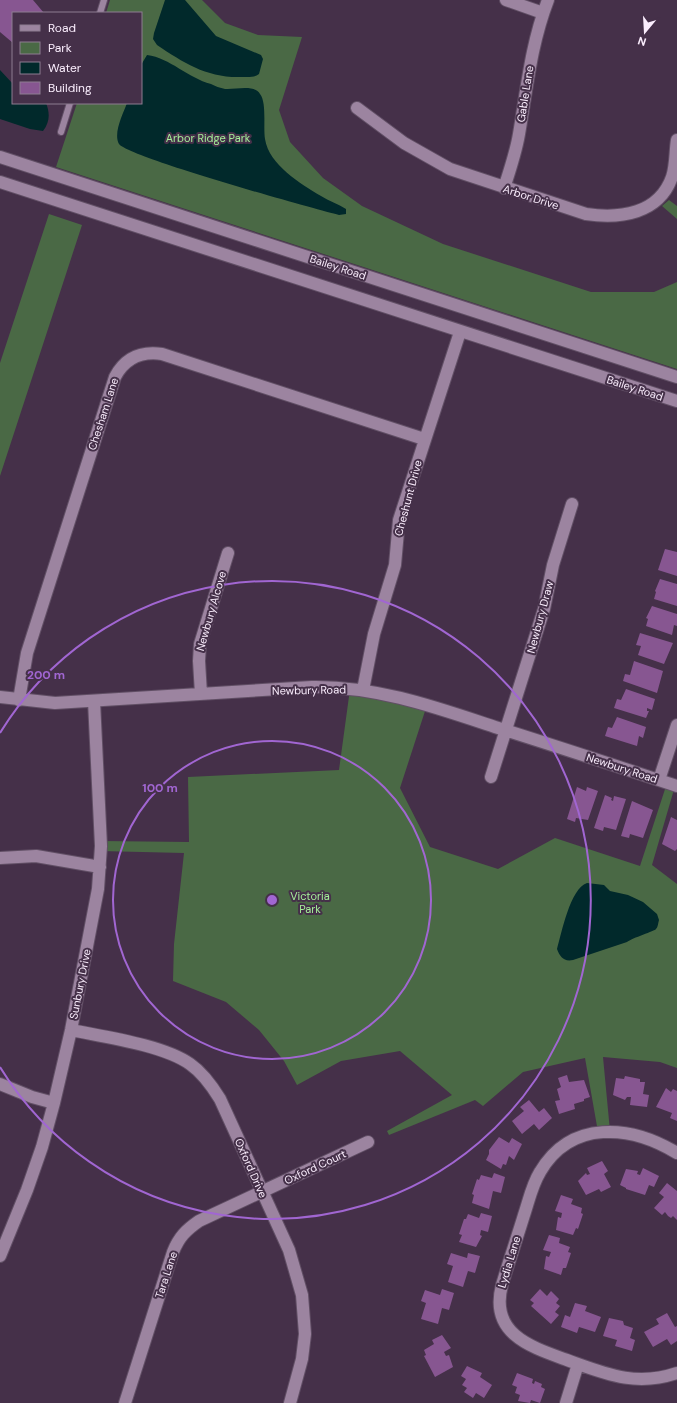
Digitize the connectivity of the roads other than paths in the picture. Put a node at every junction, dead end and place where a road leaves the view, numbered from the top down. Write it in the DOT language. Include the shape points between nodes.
graph roads {
  1 [pos="104,0"];
  2 [pos="506,0"];
  3 [pos="548,0"];
  4 [pos="100,12"];
  5 [pos="543,13"];
  6 [pos="70,104"];
  7 [pos="357,108"];
  8 [pos="61,132"];
  9 [pos="677,140"];
  10 [pos="0,157"];
  11 [pos="0,182"];
  12 [pos="504,188"];
  13 [pos="460,332"];
  14 [pos="677,377"];
  15 [pos="677,401"];
  16 [pos="424,439"];
  17 [pos="572,504"];
  18 [pos="228,553"];
  19 [pos="363,690"];
  20 [pos="201,694"];
  21 [pos="0,697"];
  22 [pos="19,700"];
  23 [pos="94,701"];
  24 [pos="677,725"];
  25 [pos="505,730"];
  26 [pos="491,777"];
  27 [pos="659,780"];
  28 [pos="677,786"];
  29 [pos="0,858"];
  30 [pos="100,867"];
  31 [pos="71,1030"];
  32 [pos="0,1084"];
  33 [pos="54,1103"];
  34 [pos="368,1142"];
  35 [pos="677,1153"];
  36 [pos="262,1192"];
  37 [pos="0,1256"];
  38 [pos="578,1364"];
  39 [pos="677,1373"];
  40 [pos="125,1403"];
  41 [pos="290,1403"];
  42 [pos="566,1403"];
  1 -- 4 [label="lane"];
  2 -- 5 [label="street"];
  3 -- 5 [label="street, Gable Lane"];
  5 -- 12 [label="street, Gable Lane" via="529,64 519,136"];
  6 -- 8 [label="lane"];
  7 -- 12 [label="street, Arbor Drive" via="427,158"];
  9 -- 12 [label="street, Arbor Drive" via="674,166 667,186 647,207 626,216 601,217 586,214"];
  10 -- 14 [label="street, Bailey Road"];
  11 -- 13 [label="street, Bailey Road"];
  13 -- 15 [label="street, Bailey Road"];
  13 -- 16 [label="street, Cheshunt Drive"];
  16 -- 19 [label="street, Cheshunt Drive" via="399,520 395,566 374,634"];
  16 -- 22 [label="street, Chesham Lane" via="162,354 140,354 130,359 120,367 114,377 27,653"];
  17 -- 25 [label="street, Newbury Draw" via="553,564 544,609"];
  18 -- 20 [label="street, Newbury Alcove" via="200,644"];
  19 -- 20 [label="street, Newbury Road" via="312,687"];
  19 -- 25 [label="street, Newbury Road" via="421,703"];
  20 -- 23 [label="street, Newbury Road"];
  21 -- 22 [label="street, Newbury Road"];
  22 -- 23 [label="street, Newbury Road" via="55,703"];
  23 -- 30 [label="street, Sunbury Drive"];
  24 -- 27 [label="street"];
  25 -- 26 [label="street, Newbury Draw"];
  25 -- 27 [label="street, Newbury Road"];
  27 -- 28 [label="street, Newbury Road"];
  29 -- 30 [label="street" via="36,856"];
  30 -- 31 [label="street, Sunbury Drive"];
  31 -- 33 [label="street, Sunbury Drive"];
  31 -- 36 [label="street, Oxford Drive" via="163,1050 190,1064 212,1085 220,1099"];
  32 -- 33 [label="street"];
  33 -- 37 [label="street, Sunbury Drive" via="27,1190"];
  34 -- 36 [label="street, Oxford Court"];
  35 -- 38 [label="street, Lydia Lane" via="630,1134 610,1131 595,1133 577,1139 560,1149 545,1164 537,1178 502,1285 501,1310 506,1325 522,1342"];
  36 -- 40 [label="street, Tara Lane" via="199,1221 187,1228 178,1239"];
  36 -- 41 [label="street, Oxford Drive" via="289,1250 302,1295 305,1334 302,1359"];
  38 -- 39 [label="street, Lydia Lane" via="615,1377 631,1379"];
  38 -- 42 [label="street"];
}
